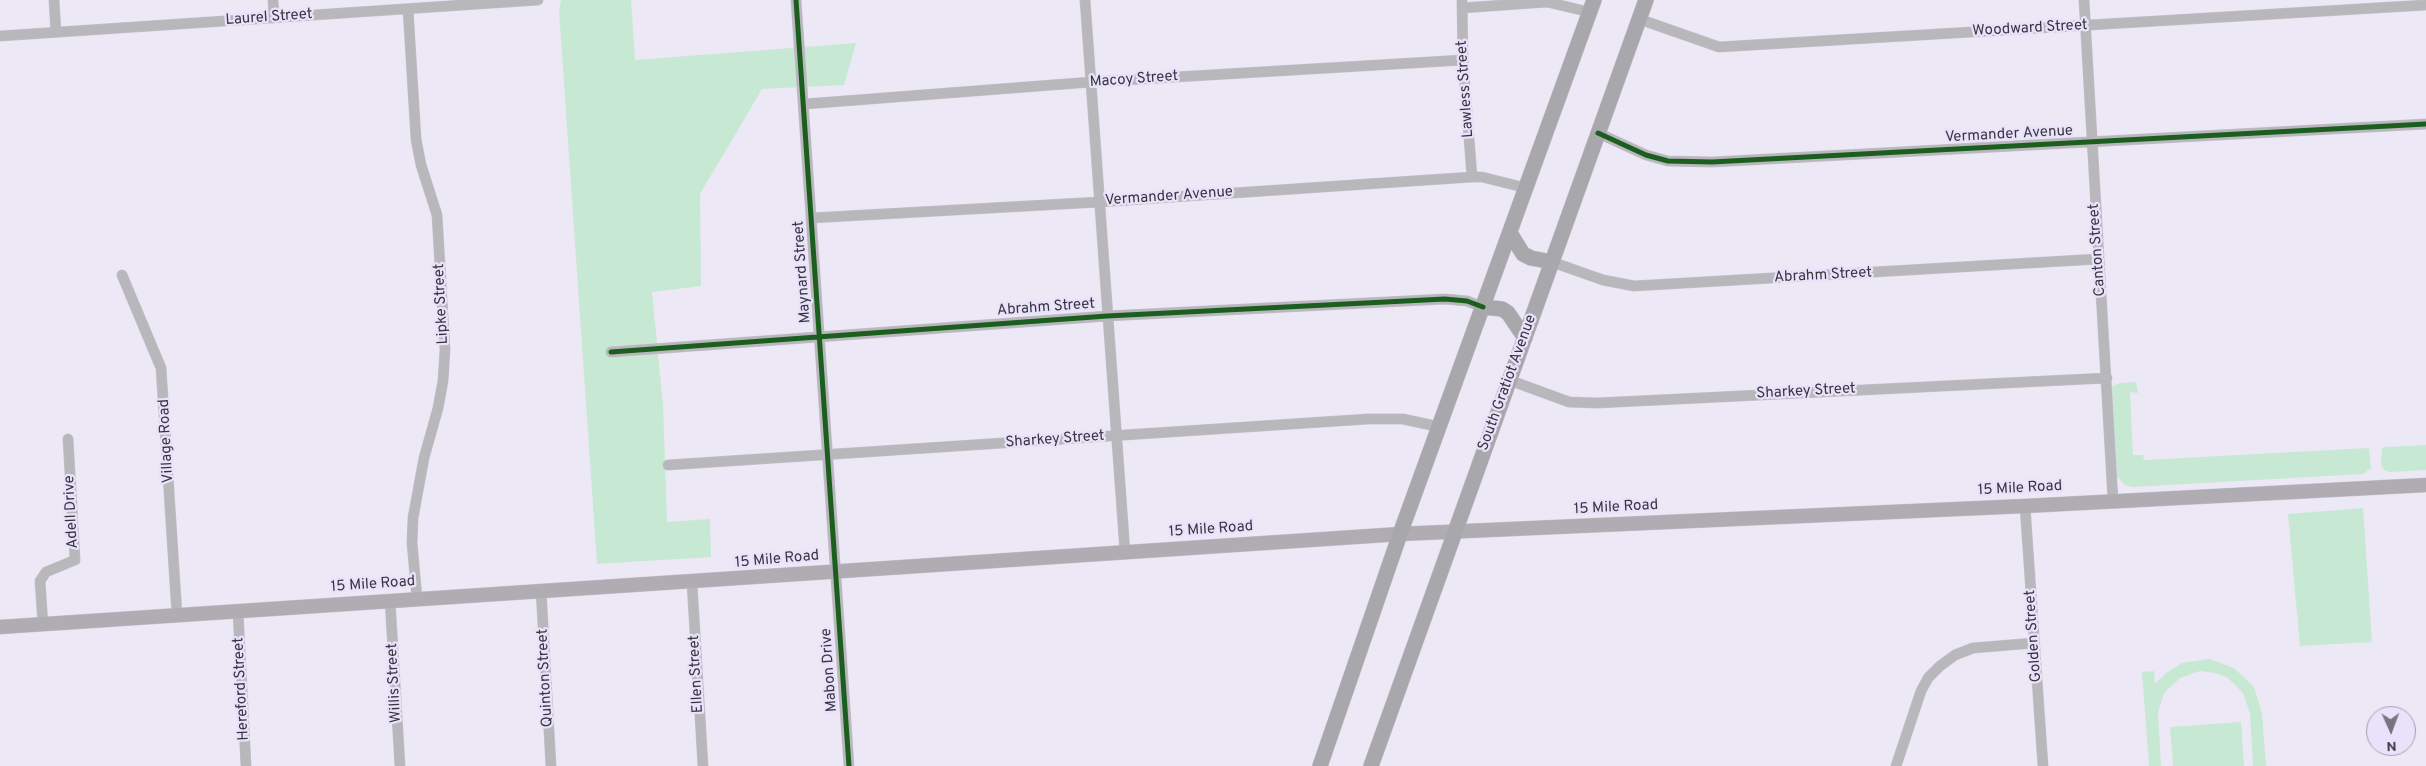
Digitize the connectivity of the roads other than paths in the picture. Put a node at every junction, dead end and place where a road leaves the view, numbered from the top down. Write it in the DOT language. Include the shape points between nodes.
graph roads {
  1 [pos="54,0"];
  2 [pos="273,0"];
  3 [pos="538,0"];
  4 [pos="796,0"];
  5 [pos="1085,0"];
  6 [pos="1646,0"];
  7 [pos="2084,0"];
  8 [pos="460,3"];
  9 [pos="1462,4"];
  10 [pos="2426,5"];
  11 [pos="1591,6"];
  12 [pos="408,9"];
  13 [pos="274,18"];
  14 [pos="1639,19"];
  15 [pos="2085,26"];
  16 [pos="56,32"];
  17 [pos="0,36"];
  18 [pos="1462,60"];
  19 [pos="1091,82"];
  20 [pos="805,104"];
  21 [pos="2426,124"];
  22 [pos="1598,133"];
  23 [pos="2092,143"];
  24 [pos="1472,177"];
  25 [pos="1526,188"];
  26 [pos="1099,202"];
  27 [pos="811,218"];
  28 [pos="1510,233"];
  29 [pos="2098,259"];
  30 [pos="1552,262"];
  31 [pos="122,275"];
  32 [pos="1483,307"];
  33 [pos="1107,316"];
  34 [pos="820,337"];
  35 [pos="1525,338"];
  36 [pos="611,352"];
  37 [pos="2107,378"];
  38 [pos="1509,380"];
  39 [pos="1440,427"];
  40 [pos="1115,436"];
  41 [pos="68,439"];
  42 [pos="827,456"];
  43 [pos="668,465"];
  44 [pos="2426,485"];
  45 [pos="2113,500"];
  46 [pos="2025,506"];
  47 [pos="1455,532"];
  48 [pos="1400,534"];
  49 [pos="1125,552"];
  50 [pos="835,571"];
  51 [pos="692,582"];
  52 [pos="541,590"];
  53 [pos="417,598"];
  54 [pos="390,600"];
  55 [pos="238,612"];
  56 [pos="177,615"];
  57 [pos="43,625"];
  58 [pos="0,627"];
  59 [pos="2034,643"];
  60 [pos="246,766"];
  61 [pos="400,766"];
  62 [pos="551,766"];
  63 [pos="703,766"];
  64 [pos="849,766"];
  65 [pos="1320,766"];
  66 [pos="1371,766"];
  67 [pos="1896,766"];
  68 [pos="2043,766"];
  1 -- 16 [label="street"];
  2 -- 13 [label="street"];
  3 -- 8 [label="street, Laurel Street"];
  4 -- 20 [label="street, Maynard Street"];
  5 -- 19 [label="street"];
  6 -- 14 [label="main road, South Gratiot Avenue"];
  7 -- 15 [label="street, Canton Street"];
  8 -- 12 [label="street, Laurel Street"];
  9 -- 11 [label="street" via="1547,2"];
  9 -- 18 [label="street, Lawless Street"];
  10 -- 15 [label="street, Woodward Street"];
  11 -- 25 [label="main road"];
  12 -- 13 [label="street, Laurel Street"];
  12 -- 53 [label="street, Lipke Street" via="416,139 437,215 445,350 438,408 424,458 413,518"];
  13 -- 16 [label="street, Laurel Street"];
  14 -- 15 [label="street, Woodward Street" via="1718,47"];
  14 -- 22 [label="main road, South Gratiot Avenue"];
  15 -- 23 [label="street, Canton Street"];
  16 -- 17 [label="street, Laurel Street"];
  18 -- 19 [label="street, Macoy Street"];
  18 -- 24 [label="street, Lawless Street"];
  19 -- 20 [label="street, Macoy Street"];
  19 -- 26 [label="street"];
  20 -- 27 [label="street, Maynard Street"];
  21 -- 23 [label="street, Vermander Avenue"];
  22 -- 23 [label="street, Vermander Avenue" via="1668,161 1712,162"];
  22 -- 30 [label="main road, South Gratiot Avenue"];
  23 -- 29 [label="street, Canton Street"];
  24 -- 25 [label="street, Vermander Avenue"];
  24 -- 26 [label="street, Vermander Avenue"];
  25 -- 28 [label="main road"];
  26 -- 27 [label="street, Vermander Avenue"];
  26 -- 33 [label="street"];
  27 -- 34 [label="street, Maynard Street"];
  28 -- 30 [label="main road" via="1523,254"];
  28 -- 32 [label="main road"];
  29 -- 30 [label="street, Abrahm Street" via="1634,286 1603,280"];
  29 -- 37 [label="street, Canton Street"];
  30 -- 35 [label="main road, South Gratiot Avenue"];
  31 -- 56 [label="street, Village Road" via="161,368"];
  32 -- 33 [label="street, Abrahm Street" via="1466,300 1445,299"];
  32 -- 35 [label="main road" via="1508,313"];
  32 -- 39 [label="main road"];
  33 -- 34 [label="street, Abrahm Street"];
  33 -- 40 [label="street"];
  34 -- 36 [label="street, Abrahm Street"];
  34 -- 42 [label="street, Maynard Street"];
  35 -- 38 [label="main road, South Gratiot Avenue"];
  37 -- 38 [label="street, Sharkey Street" via="1597,403 1563,400"];
  37 -- 45 [label="street, Canton Street"];
  38 -- 47 [label="main road, South Gratiot Avenue"];
  39 -- 40 [label="street, Sharkey Street" via="1387,418"];
  39 -- 48 [label="main road"];
  40 -- 42 [label="street, Sharkey Street"];
  40 -- 49 [label="street"];
  41 -- 57 [label="street, Adell Drive" via="75,560 46,572 40,581"];
  42 -- 43 [label="street, Sharkey Street"];
  42 -- 50 [label="street, Maynard Street"];
  44 -- 45 [label="main road, 15 Mile Road"];
  45 -- 46 [label="main road, 15 Mile Road"];
  46 -- 47 [label="main road, 15 Mile Road"];
  46 -- 59 [label="street, Golden Street"];
  47 -- 48 [label="main road, 15 Mile Road"];
  47 -- 66 [label="main road, South Gratiot Avenue"];
  48 -- 49 [label="main road, 15 Mile Road"];
  48 -- 65 [label="main road"];
  49 -- 50 [label="main road, 15 Mile Road"];
  50 -- 51 [label="main road, 15 Mile Road"];
  50 -- 64 [label="street, Mabon Drive"];
  51 -- 52 [label="main road, 15 Mile Road"];
  51 -- 63 [label="street, Ellen Street"];
  52 -- 53 [label="main road, 15 Mile Road"];
  52 -- 62 [label="street, Quinton Street"];
  53 -- 54 [label="main road, 15 Mile Road"];
  54 -- 55 [label="main road, 15 Mile Road"];
  54 -- 61 [label="street, Willis Street"];
  55 -- 56 [label="main road, 15 Mile Road"];
  55 -- 60 [label="street, Hereford Street"];
  56 -- 57 [label="main road, 15 Mile Road"];
  57 -- 58 [label="main road, 15 Mile Road"];
  59 -- 67 [label="street" via="1973,648 1940,666 1928,678 1922,691"];
  59 -- 68 [label="street, Golden Street"];
}
